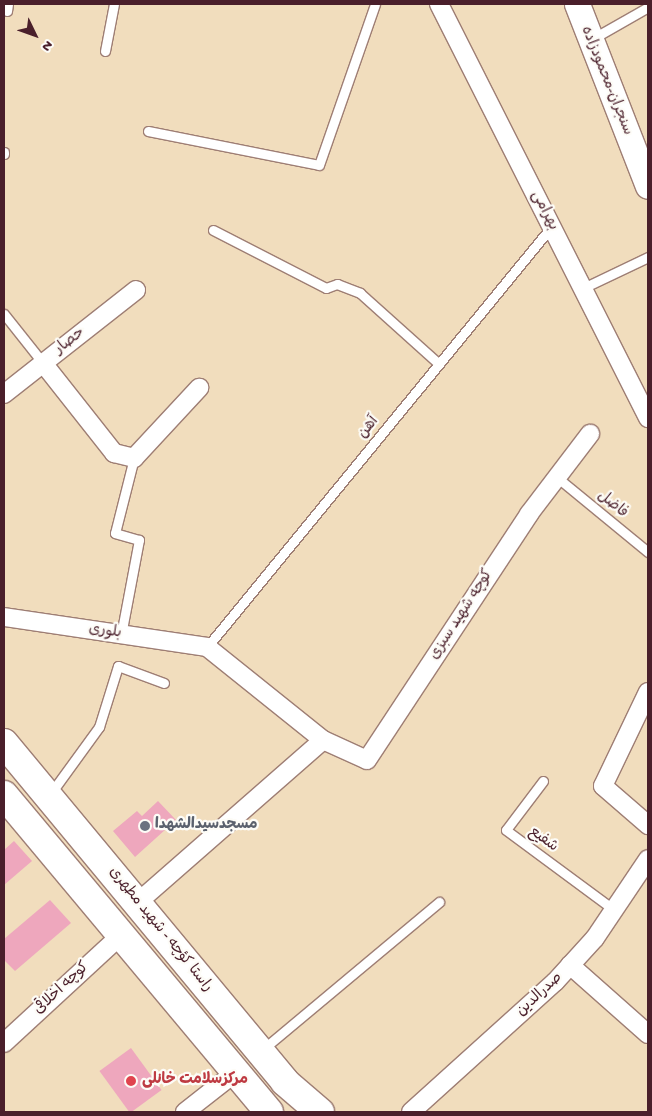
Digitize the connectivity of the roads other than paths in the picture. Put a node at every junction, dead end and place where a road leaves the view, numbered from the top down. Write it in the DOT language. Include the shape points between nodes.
graph roads {
  1 [pos="114,4"];
  2 [pos="375,4"];
  3 [pos="439,4"];
  4 [pos="577,4"];
  5 [pos="648,7"];
  6 [pos="590,40"];
  7 [pos="105,50"];
  8 [pos="148,131"];
  9 [pos="648,186"];
  10 [pos="552,226"];
  11 [pos="213,230"];
  12 [pos="648,257"];
  13 [pos="583,288"];
  14 [pos="136,290"];
  15 [pos="4,314"];
  16 [pos="43,363"];
  17 [pos="439,364"];
  18 [pos="199,388"];
  19 [pos="4,394"];
  20 [pos="648,418"];
  21 [pos="590,434"];
  22 [pos="134,458"];
  23 [pos="559,479"];
  24 [pos="648,552"];
  25 [pos="4,618"];
  26 [pos="121,635"];
  27 [pos="207,647"];
  28 [pos="164,683"];
  29 [pos="648,692"];
  30 [pos="323,740"];
  31 [pos="4,743"];
  32 [pos="543,781"];
  33 [pos="4,795"];
  34 [pos="49,795"];
  35 [pos="648,824"];
  36 [pos="648,859"];
  37 [pos="439,902"];
  38 [pos="137,903"];
  39 [pos="614,910"];
  40 [pos="121,935"];
  41 [pos="570,965"];
  42 [pos="648,1034"];
  43 [pos="4,1043"];
  44 [pos="260,1052"];
  45 [pos="236,1072"];
  46 [pos="279,1075"];
  47 [pos="262,1104"];
  48 [pos="185,1112"];
  49 [pos="320,1112"];
  50 [pos="411,1112"];
  1 -- 7 [label="lane"];
  2 -- 8 [label="lane" via="319,165"];
  3 -- 10 [label="street, بهرامی"];
  4 -- 6 [label="street, سنجران-محمودزاده"];
  5 -- 6 [label="lane"];
  6 -- 9 [label="street, سنجران-محمودزاده"];
  10 -- 13 [label="street, بهرامی"];
  10 -- 17 [label="lane, آهن"];
  11 -- 17 [label="lane" via="326,288 337,284 360,292"];
  12 -- 13 [label="lane"];
  13 -- 20 [label="street, بهرامی"];
  14 -- 16 [label="street, حصار"];
  15 -- 16 [label="lane"];
  16 -- 19 [label="street, حصار"];
  16 -- 22 [label="street" via="114,453"];
  17 -- 27 [label="lane, آهن"];
  18 -- 22 [label="street"];
  21 -- 23 [label="street, کوچه شهید سبزی"];
  22 -- 26 [label="lane" via="115,533 139,540"];
  23 -- 24 [label="lane, فاضل"];
  23 -- 30 [label="street, کوچه شهید سبزی" via="528,514 367,760"];
  25 -- 26 [label="street, بلوری"];
  26 -- 27 [label="street, بلوری"];
  27 -- 30 [label="street, کوچه شهید سبزی"];
  28 -- 34 [label="lane" via="118,666 99,727"];
  29 -- 35 [label="street" via="603,786"];
  30 -- 38 [label="street"];
  31 -- 34 [label="main road, راستا کؤچه - شهید مطهری"];
  32 -- 39 [label="lane, شفیع" via="506,830"];
  33 -- 40 [label="main road"];
  34 -- 38 [label="main road, راستا کؤچه - شهید مطهری"];
  36 -- 39 [label="street, صدرالدین"];
  37 -- 44 [label="lane"];
  38 -- 44 [label="main road, راستا کؤچه - شهید مطهری"];
  39 -- 41 [label="street, صدرالدین"];
  40 -- 43 [label="street, کوچه اخلاقی"];
  40 -- 45 [label="main road"];
  41 -- 42 [label="street"];
  41 -- 50 [label="street, صدرالدین"];
  44 -- 46 [label="main road, راستا کؤچه - شهید مطهری"];
  45 -- 47 [label="main road"];
  45 -- 48 [label="street"];
  46 -- 47 [label="main road"];
  46 -- 49 [label="main road, راستا کؤچه - شهید مطهری"];
}
